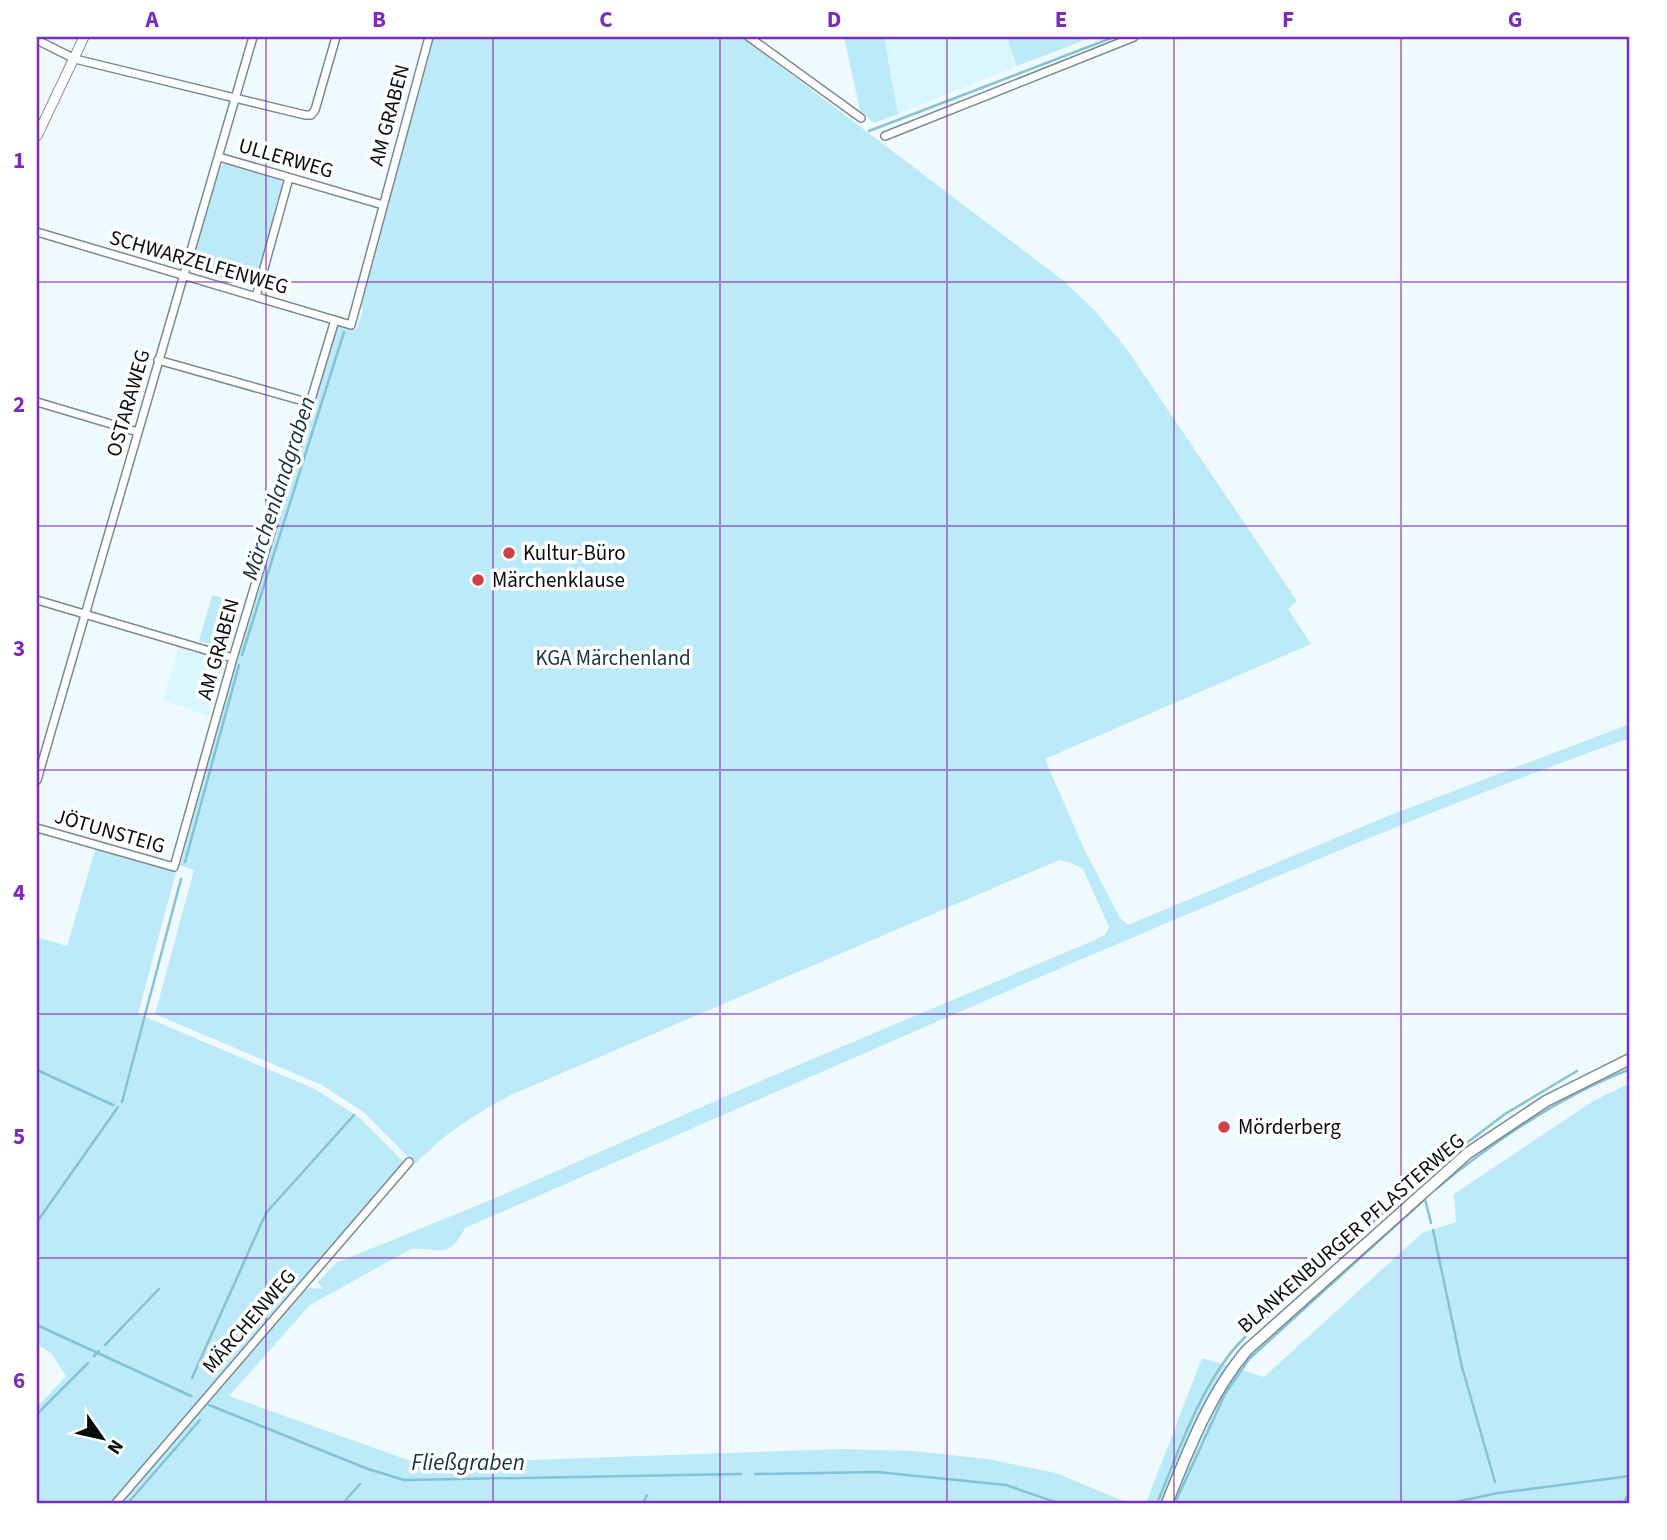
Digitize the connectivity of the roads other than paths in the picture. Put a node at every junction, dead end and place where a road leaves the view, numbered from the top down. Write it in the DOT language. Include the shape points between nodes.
graph roads {
  1 [pos="84,37"];
  2 [pos="253,37"];
  3 [pos="336,37"];
  4 [pos="429,37"];
  5 [pos="748,37"];
  6 [pos="1134,37"];
  7 [pos="37,40"];
  8 [pos="75,59"];
  9 [pos="235,98"];
  10 [pos="861,118"];
  11 [pos="37,136"];
  12 [pos="885,136"];
  13 [pos="219,157"];
  14 [pos="289,178"];
  15 [pos="383,205"];
  16 [pos="37,232"];
  17 [pos="184,276"];
  18 [pos="256,297"];
  19 [pos="335,320"];
  20 [pos="351,325"];
  21 [pos="158,360"];
  22 [pos="37,402"];
  23 [pos="310,403"];
  24 [pos="138,432"];
  25 [pos="37,600"];
  26 [pos="85,614"];
  27 [pos="233,658"];
  28 [pos="37,780"];
  29 [pos="37,828"];
  30 [pos="174,867"];
  31 [pos="1630,1059"];
  32 [pos="409,1162"];
  33 [pos="116,1503"];
  34 [pos="1167,1503"];
  1 -- 8 [label="street"];
  2 -- 9 [label="street, OSTARAWEG"];
  3 -- 9 [label="street" via="311,115"];
  4 -- 15 [label="street, AM GRABEN"];
  5 -- 10 [label="street"];
  6 -- 12 [label="street"];
  7 -- 8 [label="street"];
  8 -- 9 [label="street"];
  8 -- 11 [label="street"];
  9 -- 13 [label="street, OSTARAWEG"];
  13 -- 14 [label="street, ULLERWEG"];
  13 -- 17 [label="street, OSTARAWEG"];
  14 -- 15 [label="street, ULLERWEG"];
  14 -- 18 [label="street"];
  15 -- 20 [label="street, AM GRABEN"];
  16 -- 17 [label="street, SCHWARZELFENWEG"];
  17 -- 18 [label="street, SCHWARZELFENWEG"];
  17 -- 21 [label="street, OSTARAWEG"];
  18 -- 19 [label="street, SCHWARZELFENWEG"];
  19 -- 20 [label="street, SCHWARZELFENWEG"];
  19 -- 23 [label="street, AM GRABEN"];
  21 -- 23 [label="street"];
  21 -- 24 [label="street, OSTARAWEG"];
  22 -- 24 [label="street"];
  23 -- 27 [label="street, AM GRABEN"];
  24 -- 26 [label="street, OSTARAWEG"];
  25 -- 26 [label="street"];
  26 -- 27 [label="street"];
  26 -- 28 [label="street, OSTARAWEG"];
  27 -- 30 [label="street, AM GRABEN"];
  29 -- 30 [label="street, JÖTUNSTEIG"];
  31 -- 34 [label="main road, BLANKENBURGER PFLASTERWEG" via="1546,1101 1468,1153 1247,1350 1212,1404"];
  32 -- 33 [label="street, MÄRCHENWEG"];
}
